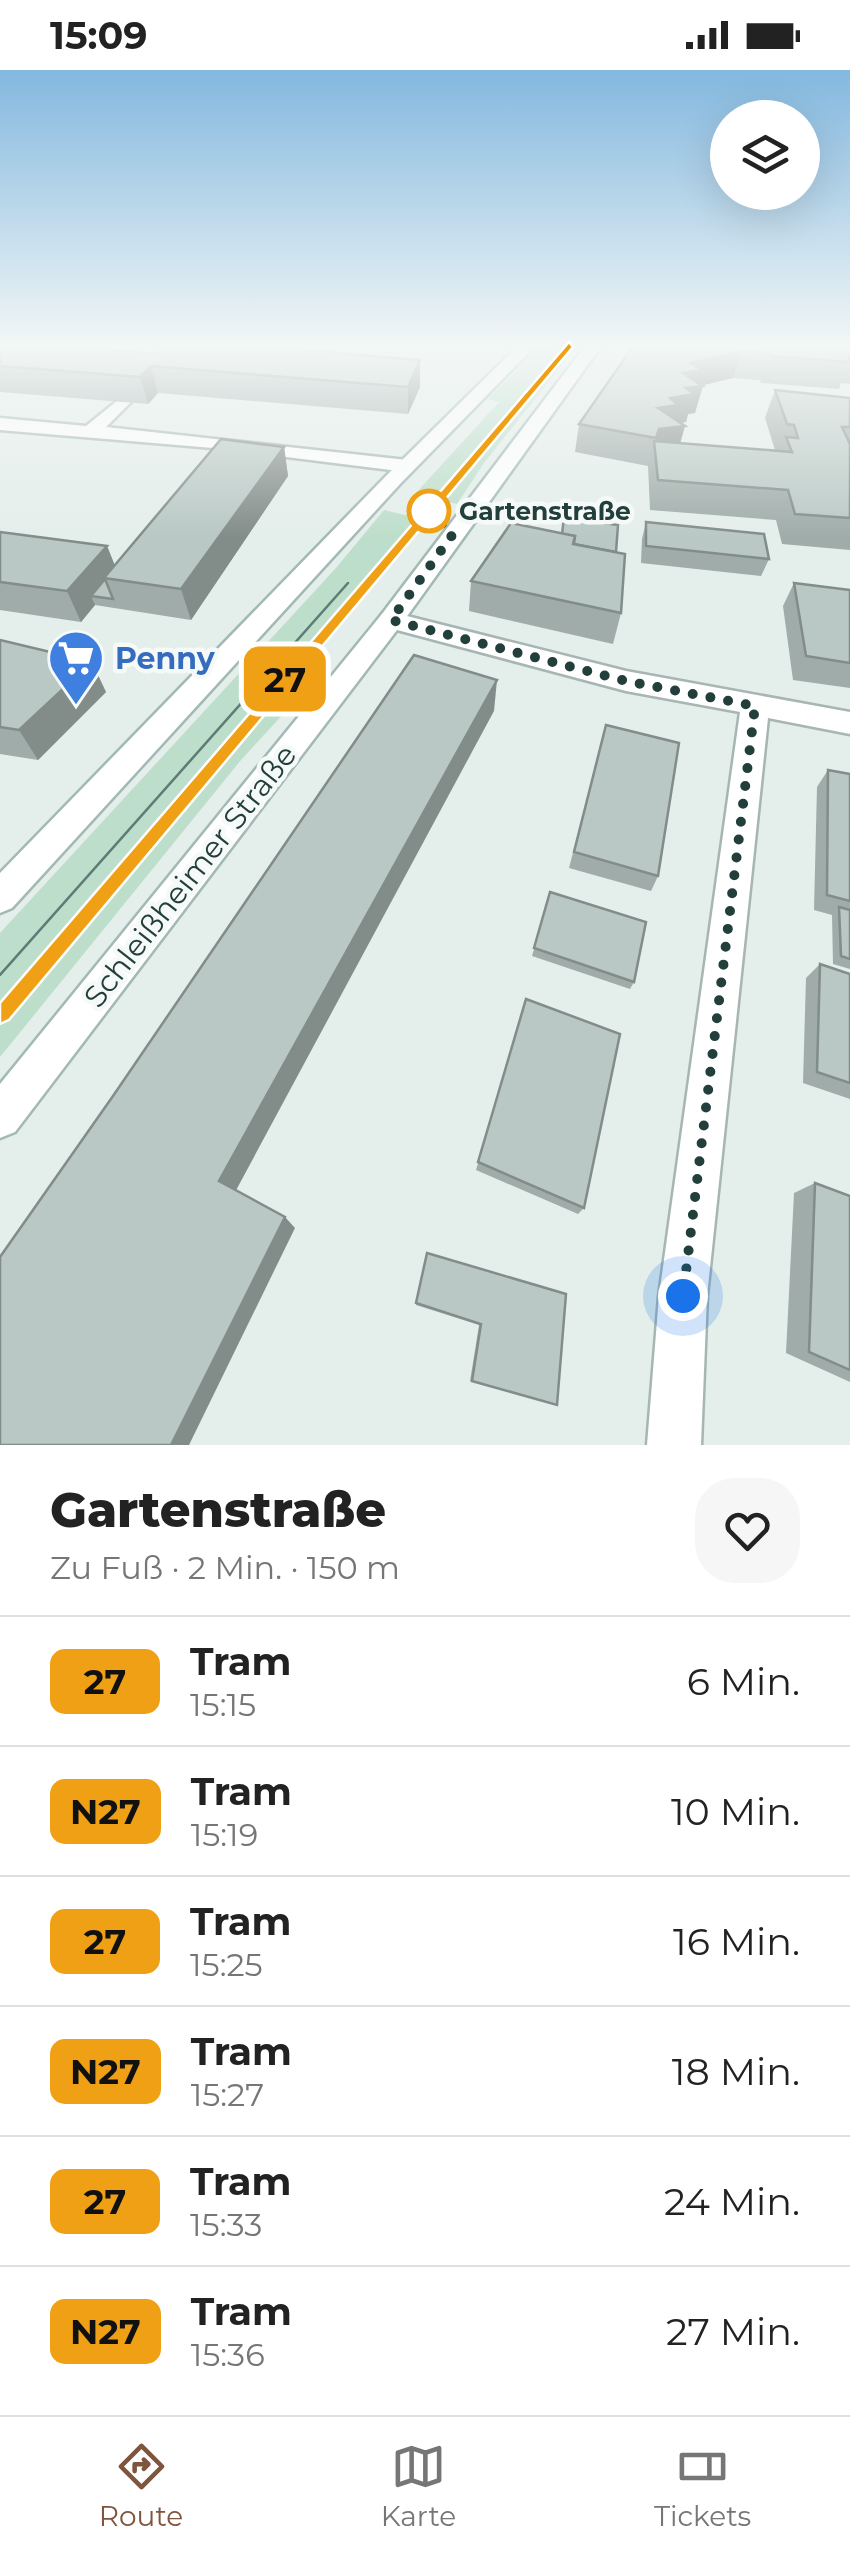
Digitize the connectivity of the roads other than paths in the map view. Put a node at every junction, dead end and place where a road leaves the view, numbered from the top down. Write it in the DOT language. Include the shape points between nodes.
graph roads {
  1 [pos="114,409"];
  2 [pos="464,409"];
  3 [pos="547,409"];
  4 [pos="0,424"];
  5 [pos="91,431"];
  6 [pos="407,466"];
  7 [pos="391,620"];
  8 [pos="755,706"];
  9 [pos="850,723"];
  10 [pos="0,897"];
  11 [pos="0,1117"];
  12 [pos="674,1445"];
  1 -- 5 [label="main road"];
  2 -- 6 [label="main road"];
  3 -- 7 [label="main road, Schleißheimer Straße"];
  4 -- 5 [label="main road"];
  5 -- 6 [label="main road"];
  6 -- 10 [label="main road"];
  7 -- 8 [label="main road" via="626,681"];
  7 -- 11 [label="main road, Schleißheimer Straße"];
  8 -- 9 [label="main road"];
  8 -- 12 [label="main road" via="683,1296"];
}
